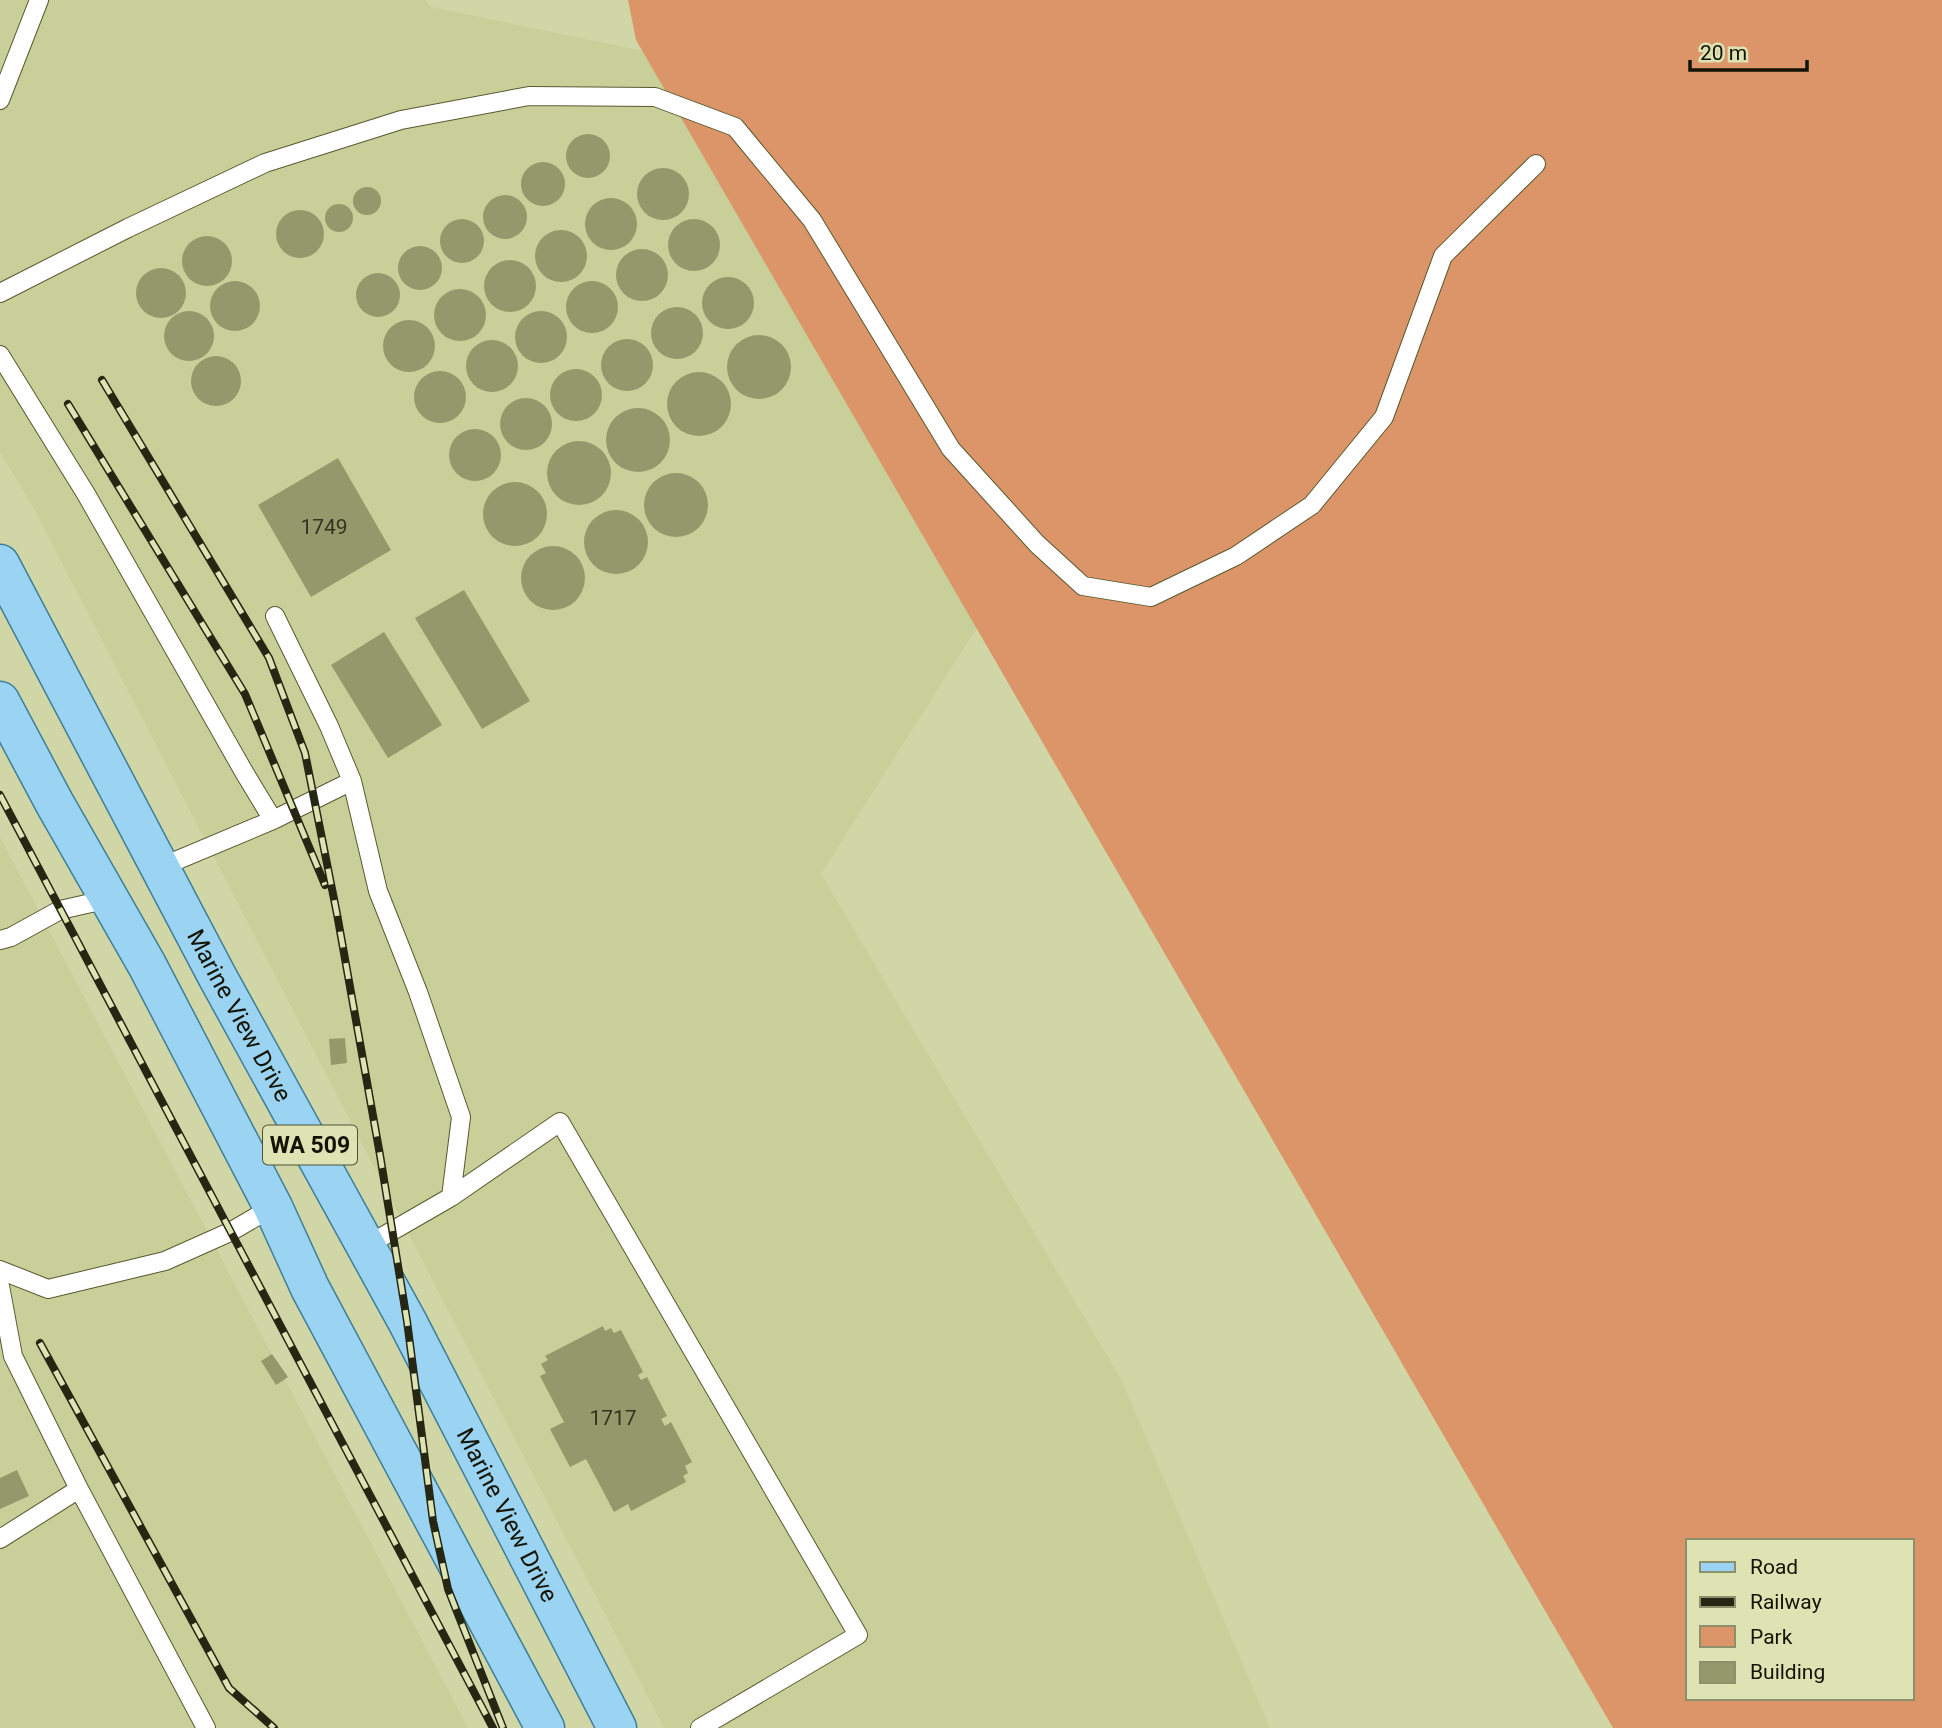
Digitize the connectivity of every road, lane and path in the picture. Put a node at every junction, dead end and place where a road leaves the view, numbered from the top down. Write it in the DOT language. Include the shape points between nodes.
graph roads {
  1 [pos="38,0"];
  2 [pos="0,100"];
  3 [pos="1536,164"];
  4 [pos="0,293"];
  5 [pos="0,355"];
  6 [pos="0,564"];
  7 [pos="275,616"];
  8 [pos="0,701"];
  9 [pos="352,781"];
  10 [pos="273,820"];
  11 [pos="161,867"];
  12 [pos="109,900"];
  13 [pos="0,940"];
  14 [pos="451,1197"];
  15 [pos="272,1207"];
  16 [pos="366,1246"];
  17 [pos="0,1270"];
  18 [pos="0,1286"];
  19 [pos="79,1489"];
  20 [pos="0,1539"];
  21 [pos="206,1728"];
  22 [pos="545,1728"];
  23 [pos="617,1728"];
  24 [pos="700,1728"];
  1 -- 2 [label="lane"];
  3 -- 4 [label="lane" via="1443,257 1384,417 1312,505 1236,556 1151,597 1083,586 1037,544 951,449 811,220 735,127 655,97 529,96 401,120 265,163"];
  5 -- 10 [label="lane" via="86,494"];
  6 -- 11 [label="main road, Marine View Drive / WA 509"];
  7 -- 9 [label="lane"];
  8 -- 12 [label="main road, WA 509"];
  9 -- 10 [label="lane"];
  9 -- 14 [label="lane" via="378,891 461,1117"];
  10 -- 11 [label="lane"];
  11 -- 16 [label="main road, Marine View Drive / WA 509"];
  12 -- 13 [label="lane" via="60,910"];
  12 -- 15 [label="main road, WA 509"];
  14 -- 16 [label="lane"];
  14 -- 24 [label="lane" via="560,1122 858,1635"];
  15 -- 17 [label="lane" via="165,1261 47,1289"];
  15 -- 22 [label="main road, WA 509" via="310,1288"];
  16 -- 23 [label="main road, Marine View Drive / WA 509"];
  18 -- 19 [label="lane" via="13,1356"];
  19 -- 20 [label="lane"];
  19 -- 21 [label="lane"];
}
